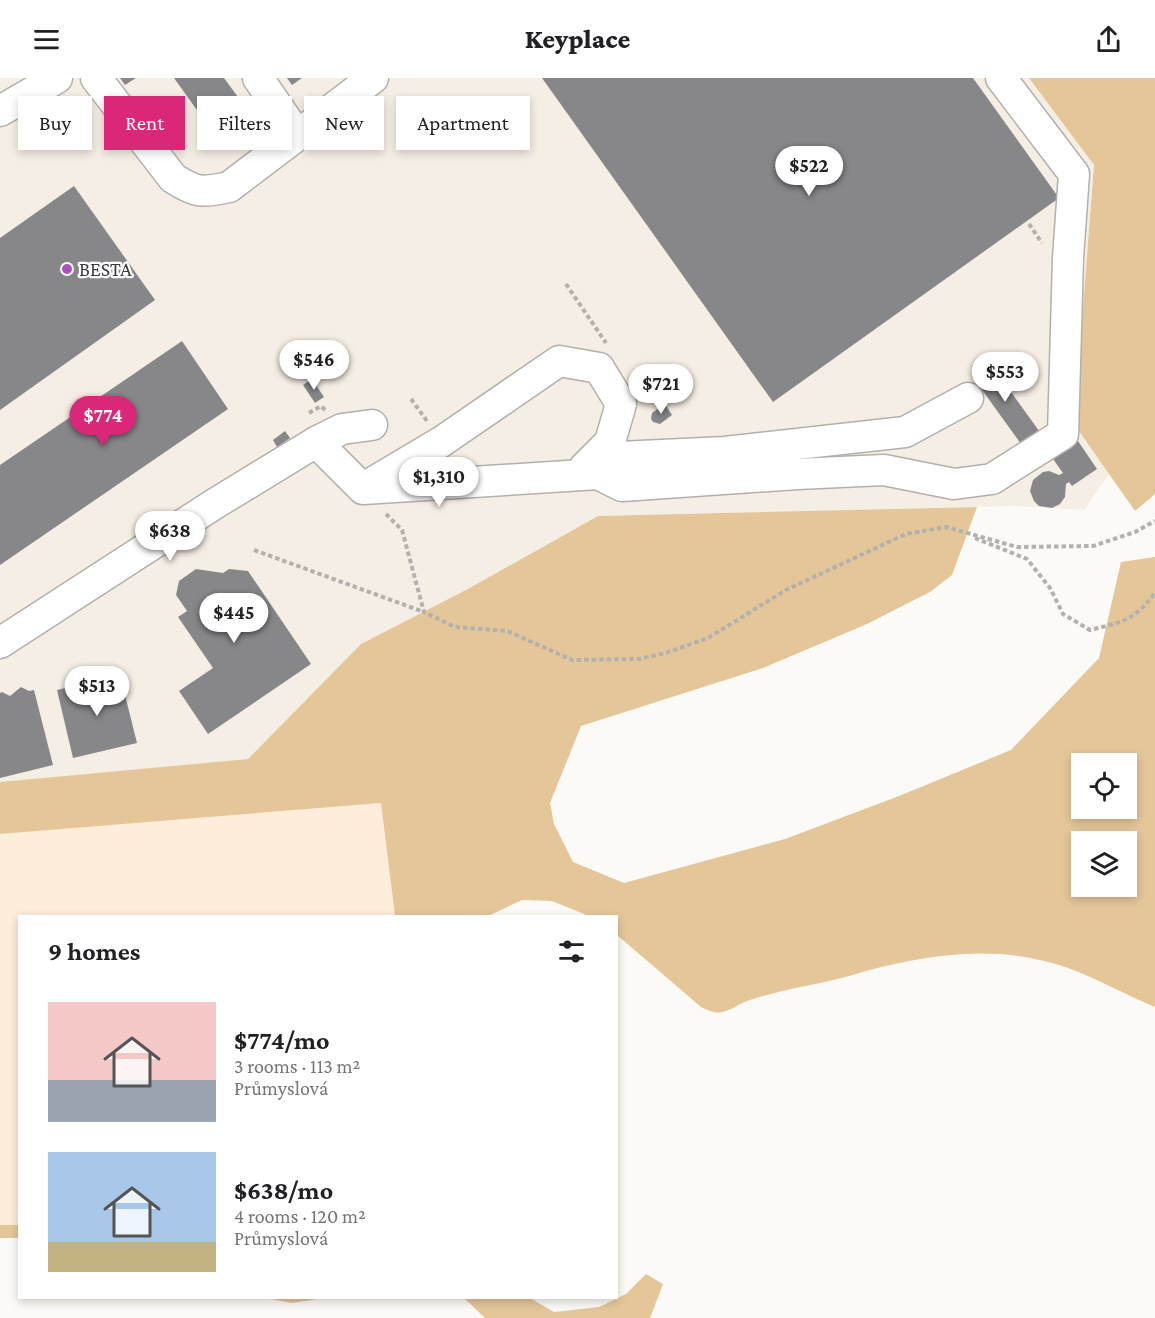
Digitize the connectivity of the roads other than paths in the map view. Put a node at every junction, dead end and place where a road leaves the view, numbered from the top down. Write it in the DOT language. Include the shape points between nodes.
graph roads {
  1 [pos="96,78"];
  2 [pos="258,78"];
  3 [pos="373,78"];
  4 [pos="1001,78"];
  5 [pos="48,83"];
  6 [pos="0,111"];
  7 [pos="297,135"];
  8 [pos="968,398"];
  9 [pos="372,425"];
  10 [pos="316,442"];
  11 [pos="587,475"];
  12 [pos="363,489"];
  13 [pos="0,643"];
  1 -- 7 [label="street" via="173,178 191,189 229,188"];
  2 -- 7 [label="street"];
  3 -- 7 [label="street"];
  4 -- 11 [label="street" via="1074,174 1063,434 992,479 954,484 884,470 622,486"];
  5 -- 6 [label="street"];
  8 -- 11 [label="street" via="905,432 725,452 619,457"];
  9 -- 10 [label="street" via="342,429"];
  10 -- 12 [label="street"];
  10 -- 13 [label="street"];
  11 -- 12 [label="street"];
  11 -- 12 [label="street" via="610,442 621,404 599,368 560,361 441,442"];
}
